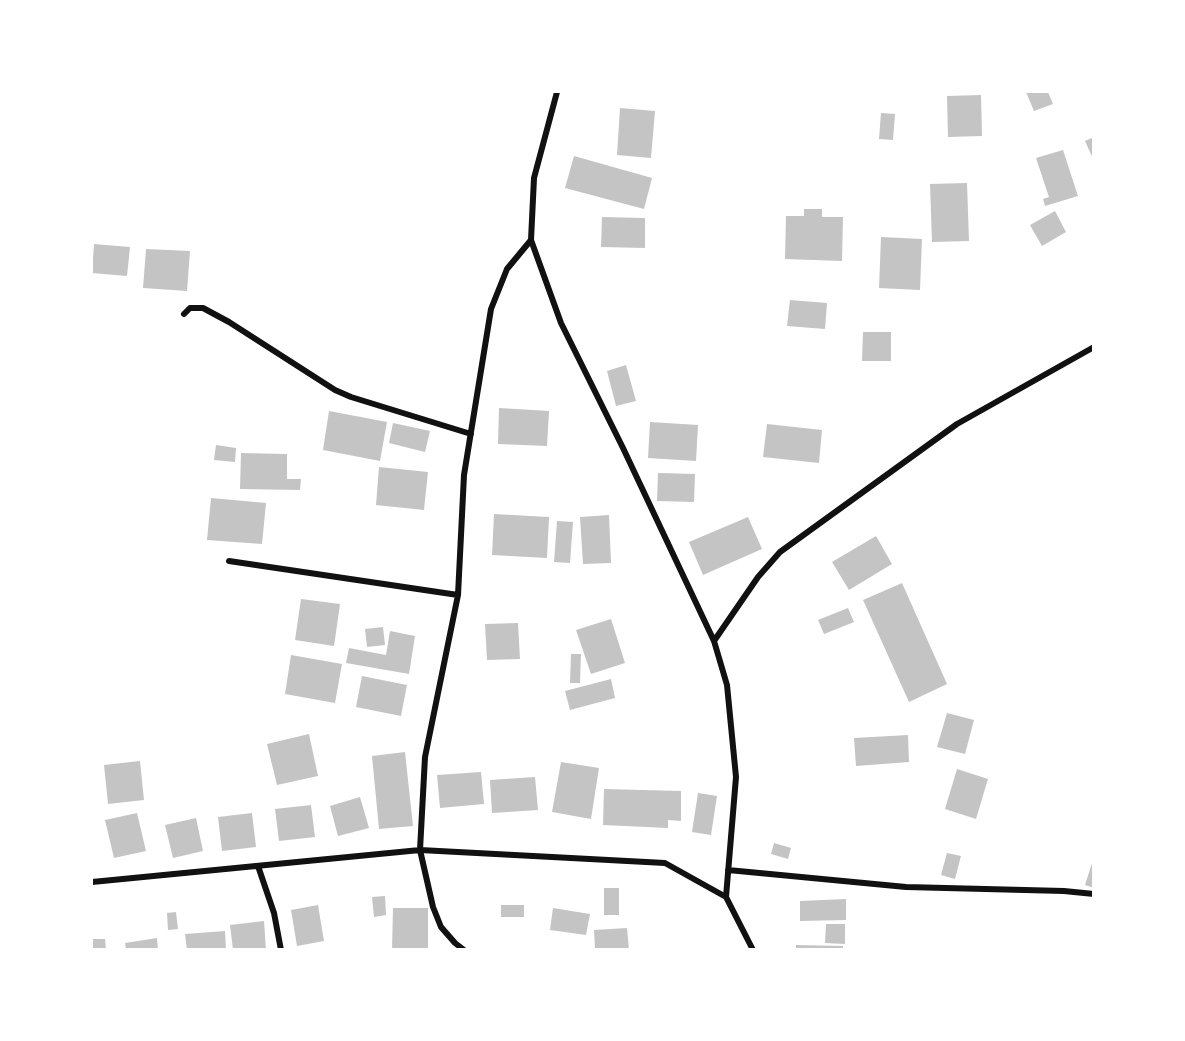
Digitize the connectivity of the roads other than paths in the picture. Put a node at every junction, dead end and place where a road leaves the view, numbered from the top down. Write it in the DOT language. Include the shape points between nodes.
graph roads {
  1 [pos="557,92"];
  2 [pos="531,240"];
  3 [pos="184,314"];
  4 [pos="1094,347"];
  5 [pos="471,434"];
  6 [pos="229,561"];
  7 [pos="458,595"];
  8 [pos="714,641"];
  9 [pos="420,850"];
  10 [pos="258,866"];
  11 [pos="728,870"];
  12 [pos="92,882"];
  13 [pos="1094,894"];
  14 [pos="726,897"];
  15 [pos="281,950"];
  16 [pos="464,950"];
  17 [pos="753,950"];
  1 -- 2 [label="street" via="534,178"];
  2 -- 5 [label="street" via="507,270 491,309"];
  2 -- 8 [label="street" via="561,323"];
  3 -- 5 [label="street" via="203,308 336,390"];
  4 -- 8 [label="street" via="957,424 780,552"];
  5 -- 7 [label="street" via="464,475"];
  6 -- 7 [label="street"];
  7 -- 9 [label="street" via="425,757"];
  8 -- 11 [label="street" via="727,685 736,777"];
  9 -- 10 [label="street"];
  9 -- 14 [label="street" via="665,863"];
  9 -- 16 [label="street" via="441,927"];
  10 -- 12 [label="street"];
  10 -- 15 [label="street" via="274,913"];
  11 -- 13 [label="street" via="906,887"];
  11 -- 14 [label="street"];
  14 -- 17 [label="street"];
}
